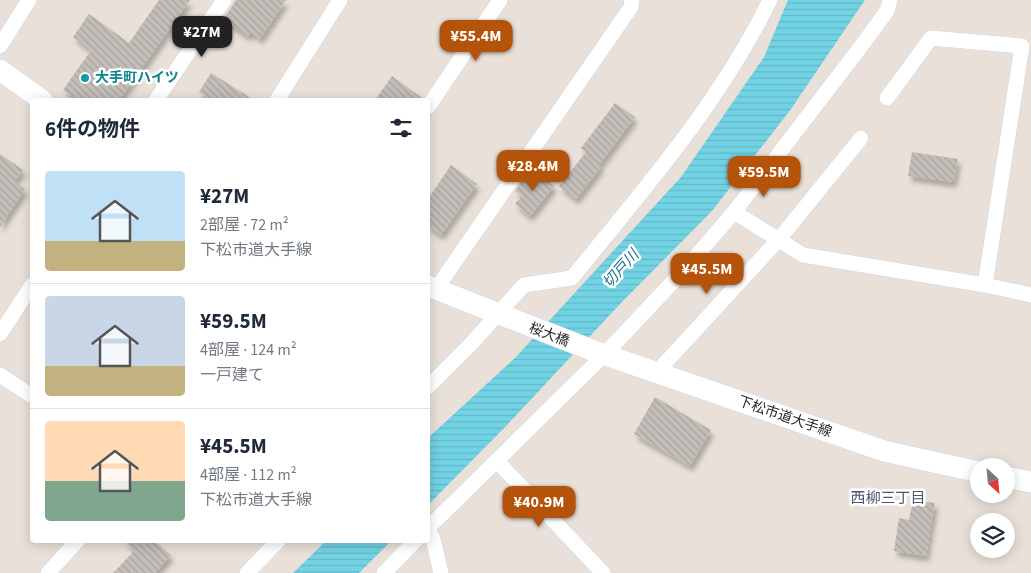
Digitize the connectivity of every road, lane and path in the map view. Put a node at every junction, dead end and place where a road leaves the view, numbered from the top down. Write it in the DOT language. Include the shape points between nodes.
graph roads {
  1 [pos="29,0"];
  2 [pos="224,0"];
  3 [pos="340,0"];
  4 [pos="500,0"];
  5 [pos="632,0"];
  6 [pos="765,0"];
  7 [pos="890,0"];
  8 [pos="0,46"];
  9 [pos="0,70"];
  10 [pos="39,98"];
  11 [pos="157,98"];
  12 [pos="278,98"];
  13 [pos="887,98"];
  14 [pos="430,104"];
  15 [pos="861,138"];
  16 [pos="734,212"];
  17 [pos="780,238"];
  18 [pos="985,285"];
  19 [pos="432,287"];
  20 [pos="30,288"];
  21 [pos="1031,295"];
  22 [pos="500,316"];
  23 [pos="0,334"];
  24 [pos="599,353"];
  25 [pos="657,372"];
  26 [pos="0,375"];
  27 [pos="430,385"];
  28 [pos="30,395"];
  29 [pos="497,461"];
  30 [pos="970,470"];
  31 [pos="1015,479"];
  32 [pos="1031,482"];
  33 [pos="430,527"];
  34 [pos="430,533"];
  35 [pos="75,543"];
  36 [pos="276,543"];
  37 [pos="413,543"];
  38 [pos="48,573"];
  39 [pos="247,573"];
  40 [pos="384,573"];
  41 [pos="441,573"];
  42 [pos="603,573"];
  1 -- 8 [label="street"];
  2 -- 11 [label="street"];
  3 -- 12 [label="street"];
  4 -- 14 [label="street"];
  5 -- 19 [label="street" via="625,15"];
  6 -- 22 [label="street" via="732,70 684,141 572,278 524,286"];
  7 -- 16 [label="street" via="859,49"];
  9 -- 10 [label="street"];
  13 -- 18 [label="street" via="931,38 1022,46"];
  15 -- 17 [label="street"];
  16 -- 17 [label="street"];
  16 -- 24 [label="street" via="685,269"];
  17 -- 18 [label="street" via="804,255"];
  17 -- 25 [label="street"];
  18 -- 21 [label="street"];
  19 -- 22 [label="street"];
  20 -- 23 [label="street"];
  22 -- 24 [label="street, 桜大橋"];
  22 -- 27 [label="street"];
  24 -- 25 [label="street, 下松市道大手線"];
  24 -- 29 [label="street"];
  25 -- 30 [label="street, 下松市道大手線" via="884,451"];
  26 -- 28 [label="street"];
  29 -- 33 [label="street"];
  29 -- 42 [label="street"];
  31 -- 32 [label="street"];
  34 -- 41 [label="street"];
  35 -- 38 [label="street"];
  36 -- 39 [label="street"];
  37 -- 40 [label="street"];
}
